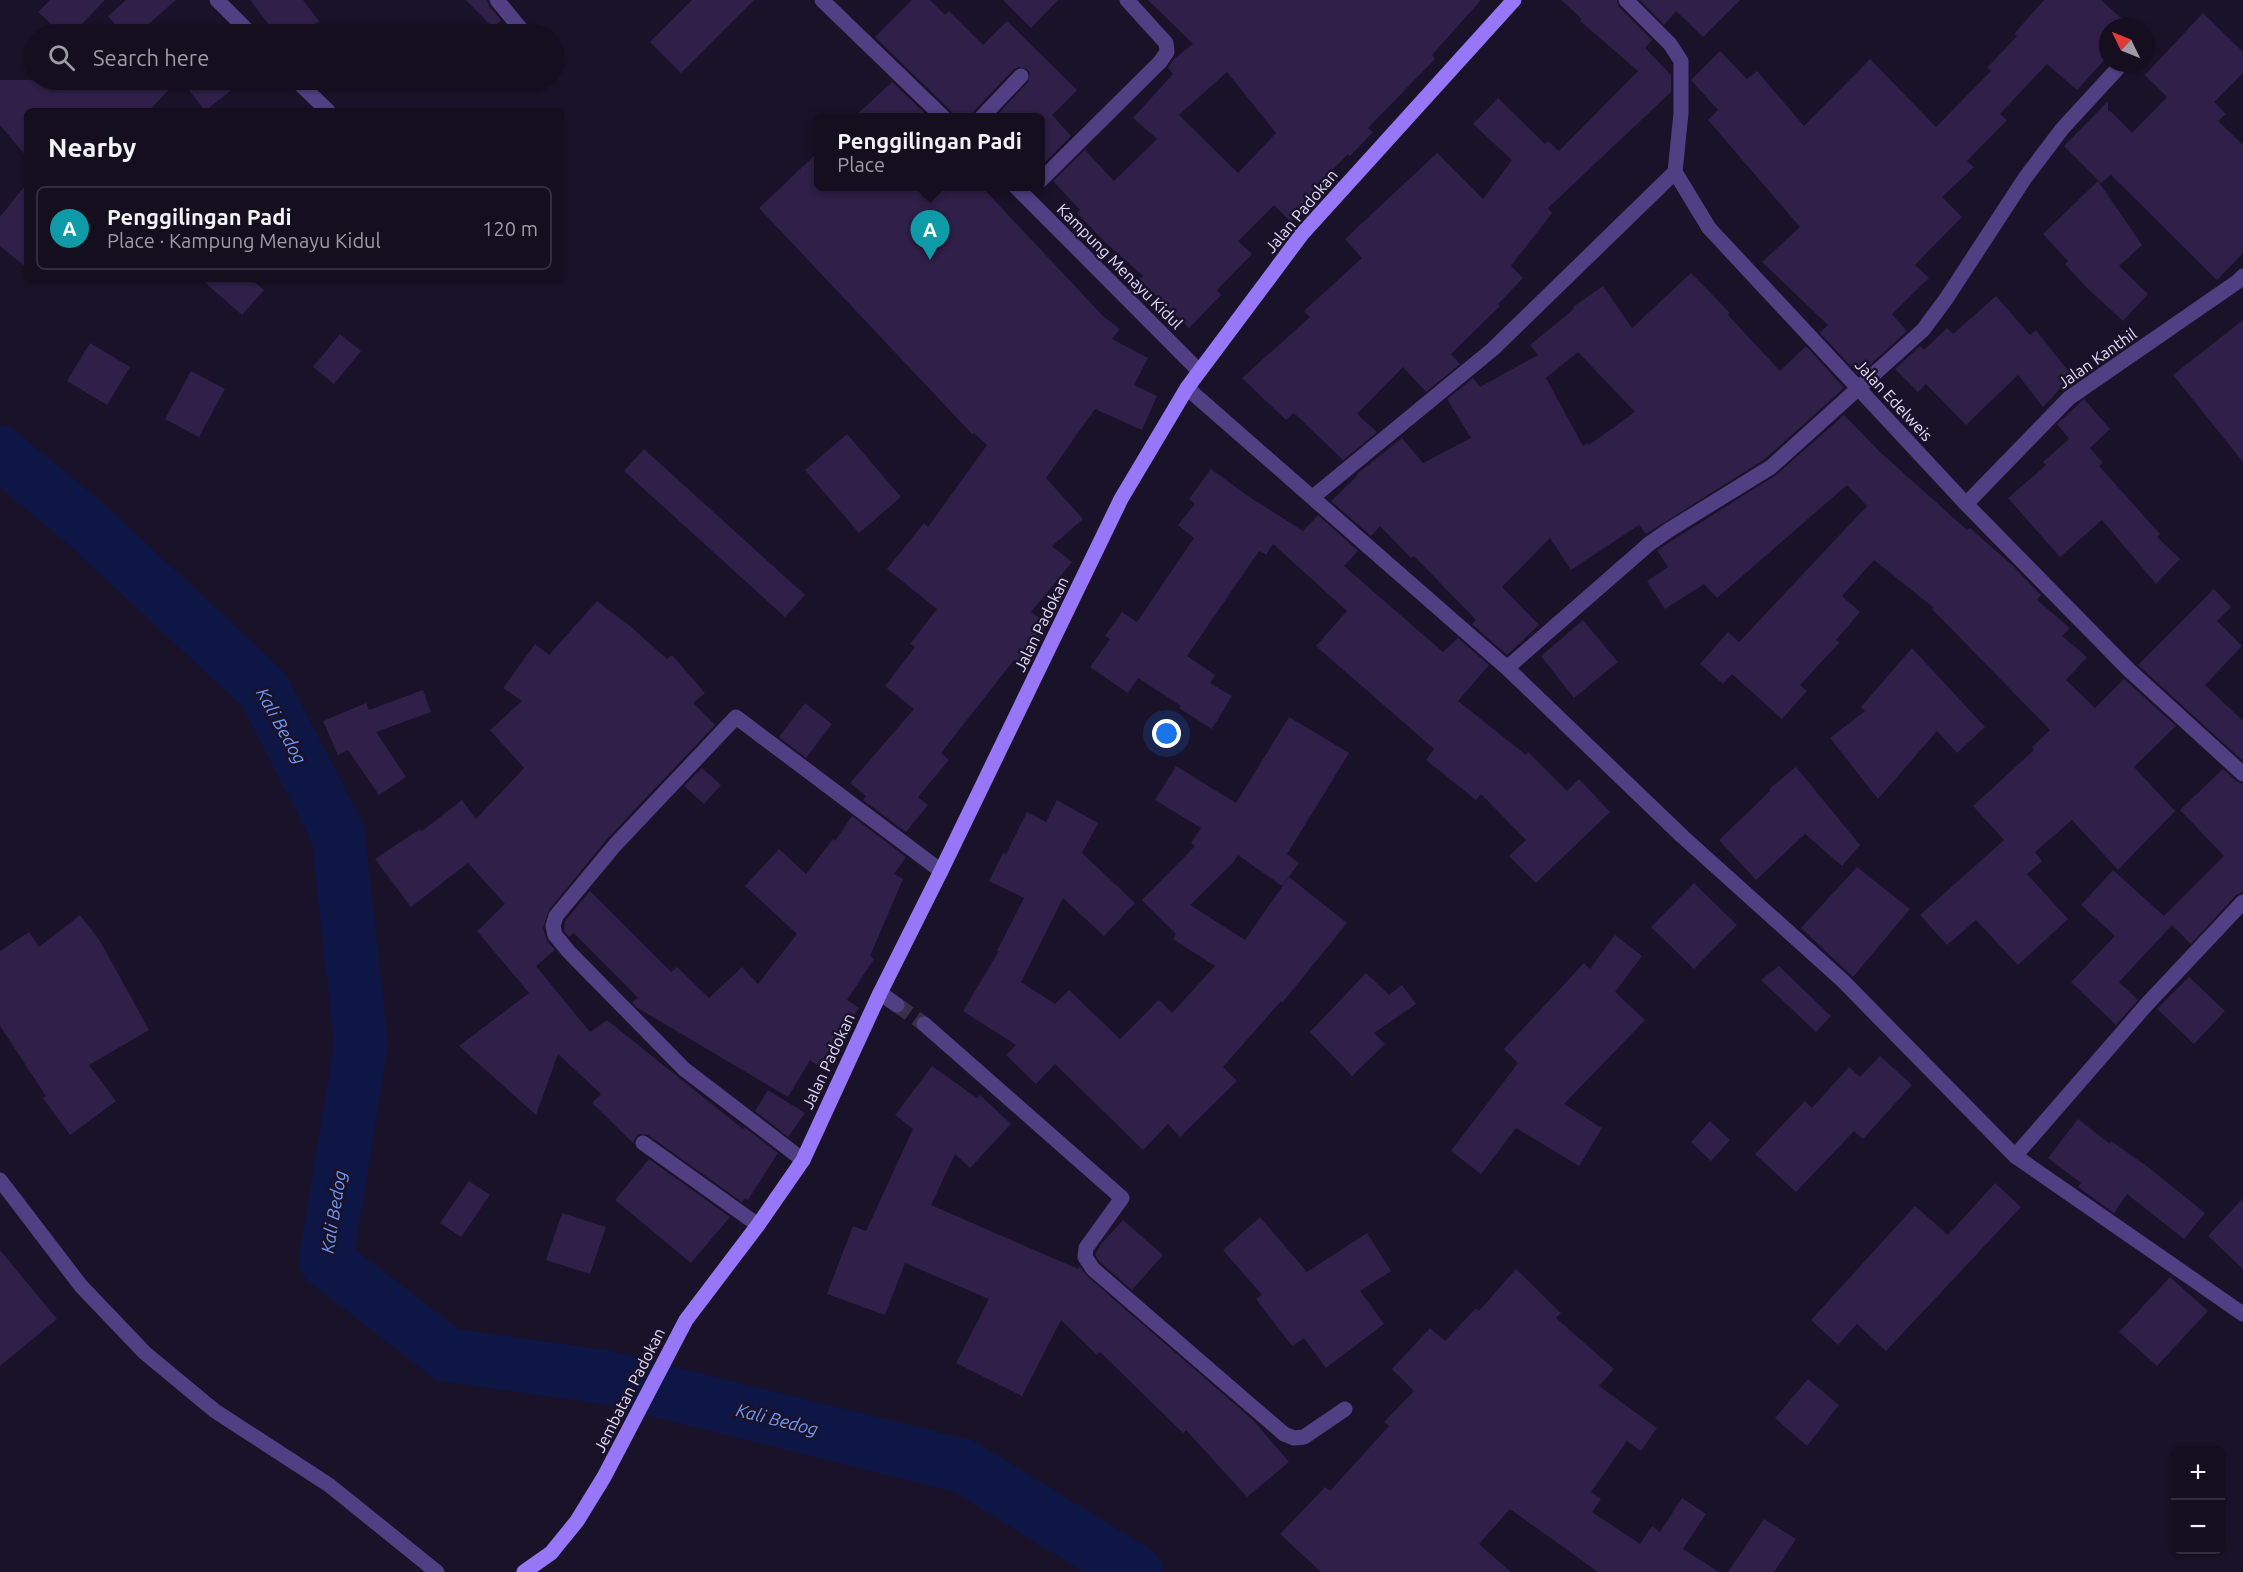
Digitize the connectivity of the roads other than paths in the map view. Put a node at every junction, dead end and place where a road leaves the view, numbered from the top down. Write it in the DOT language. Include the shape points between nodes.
graph roads {
  1 [pos="217,0"];
  2 [pos="497,0"];
  3 [pos="822,0"];
  4 [pos="1127,0"];
  5 [pos="1626,0"];
  6 [pos="1512,1"];
  7 [pos="241,24"];
  8 [pos="517,24"];
  9 [pos="2115,72"];
  10 [pos="1021,76"];
  11 [pos="306,90"];
  12 [pos="325,108"];
  13 [pos="940,113"];
  14 [pos="985,113"];
  15 [pos="1675,172"];
  16 [pos="1045,176"];
  17 [pos="1026,191"];
  18 [pos="2241,284"];
  19 [pos="1199,371"];
  20 [pos="1187,388"];
  21 [pos="1859,389"];
  22 [pos="1312,497"];
  23 [pos="1966,504"];
  24 [pos="1507,668"];
  25 [pos="2243,774"];
  26 [pos="941,871"];
  27 [pos="2243,902"];
  28 [pos="880,993"];
  29 [pos="897,1005"];
  30 [pos="924,1024"];
  31 [pos="643,1143"];
  32 [pos="2015,1156"];
  33 [pos="803,1160"];
  34 [pos="0,1180"];
  35 [pos="758,1225"];
  36 [pos="2243,1314"];
  37 [pos="686,1320"];
  38 [pos="1345,1409"];
  39 [pos="437,1572"];
  40 [pos="524,1572"];
  1 -- 7 [label="street"];
  2 -- 8 [label="street"];
  3 -- 13 [label="street"];
  4 -- 16 [label="street" via="1166,43 1167,52"];
  5 -- 15 [label="street" via="1671,44 1681,61"];
  6 -- 19 [label="main road, Jalan Padokan" via="1302,234"];
  9 -- 21 [label="street" via="2061,129 1923,330"];
  10 -- 14 [label="street"];
  11 -- 12 [label="street"];
  15 -- 21 [label="street, Jalan Edelweis" via="1709,228"];
  15 -- 22 [label="street" via="1493,349"];
  17 -- 19 [label="street, Kampung Menayu Kidul"];
  18 -- 23 [label="street, Jalan Kanthil" via="2069,398"];
  19 -- 20 [label="main road, Jalan Padokan"];
  20 -- 22 [label="street"];
  20 -- 26 [label="main road, Jalan Padokan" via="1121,500"];
  21 -- 23 [label="street, Jalan Edelweis"];
  21 -- 24 [label="street" via="1771,467 1649,544"];
  22 -- 24 [label="street"];
  23 -- 25 [label="street, Jalan Edelweis" via="2130,670"];
  24 -- 32 [label="street" via="1683,837 1842,981"];
  26 -- 28 [label="main road, Jalan Padokan"];
  26 -- 33 [label="street" via="736,717 615,845 556,916 555,935 684,1069"];
  27 -- 32 [label="street" via="2148,1003"];
  28 -- 29 [label="street"];
  28 -- 33 [label="main road, Jalan Padokan"];
  30 -- 38 [label="street" via="1122,1198 1086,1248 1085,1257 1094,1269 1284,1434 1304,1437"];
  31 -- 35 [label="street"];
  32 -- 36 [label="street"];
  33 -- 35 [label="main road, Jalan Padokan"];
  34 -- 39 [label="street" via="81,1286 145,1353 215,1411 329,1485"];
  35 -- 37 [label="main road, Jalan Padokan"];
  37 -- 40 [label="main road, Jembatan Padokan" via="578,1521 550,1553"];
}
